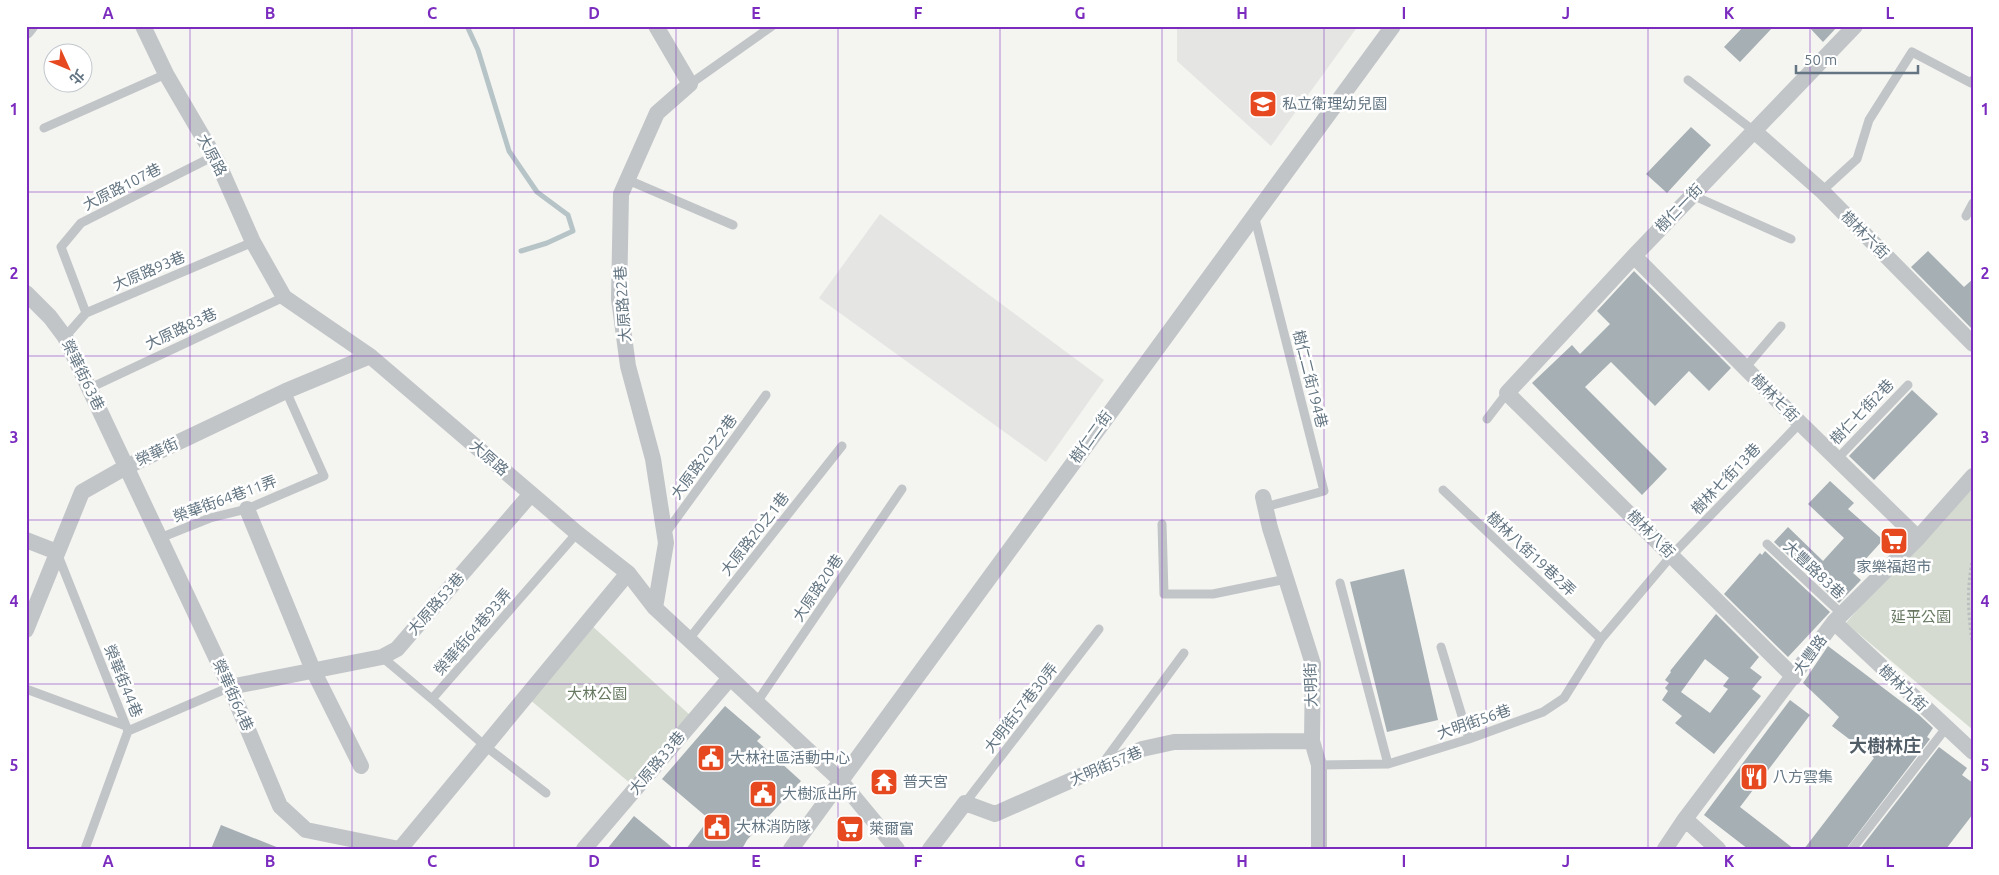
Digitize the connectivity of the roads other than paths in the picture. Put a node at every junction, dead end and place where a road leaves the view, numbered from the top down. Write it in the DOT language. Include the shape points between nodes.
graph roads {
  1 [pos="30,26"];
  2 [pos="143,26"];
  3 [pos="656,26"];
  4 [pos="772,26"];
  5 [pos="1393,26"];
  6 [pos="1855,26"];
  7 [pos="26,31"];
  8 [pos="166,74"];
  9 [pos="1688,80"];
  10 [pos="1973,80"];
  11 [pos="690,84"];
  12 [pos="44,128"];
  13 [pos="1754,131"];
  14 [pos="214,156"];
  15 [pos="628,180"];
  16 [pos="1822,191"];
  17 [pos="1692,195"];
  18 [pos="1973,203"];
  19 [pos="1254,215"];
  20 [pos="1966,216"];
  21 [pos="733,225"];
  22 [pos="1791,239"];
  23 [pos="252,242"];
  24 [pos="1634,256"];
  25 [pos="26,293"];
  26 [pos="284,297"];
  27 [pos="86,313"];
  28 [pos="1782,326"];
  29 [pos="65,336"];
  30 [pos="1973,344"];
  31 [pos="370,356"];
  32 [pos="1745,368"];
  33 [pos="1908,384"];
  34 [pos="90,388"];
  35 [pos="286,391"];
  36 [pos="1507,392"];
  37 [pos="766,395"];
  38 [pos="1487,419"];
  39 [pos="1800,423"];
  40 [pos="842,446"];
  41 [pos="1837,459"];
  42 [pos="126,467"];
  43 [pos="1973,476"];
  44 [pos="902,489"];
  45 [pos="1443,490"];
  46 [pos="531,494"];
  47 [pos="1264,502"];
  48 [pos="247,509"];
  49 [pos="1162,524"];
  50 [pos="577,534"];
  51 [pos="664,535"];
  52 [pos="160,538"];
  53 [pos="1918,538"];
  54 [pos="26,540"];
  55 [pos="1767,544"];
  56 [pos="57,552"];
  57 [pos="1672,555"];
  58 [pos="628,573"];
  59 [pos="1286,579"];
  60 [pos="1340,583"];
  61 [pos="655,608"];
  62 [pos="1838,619"];
  63 [pos="1099,629"];
  64 [pos="26,630"];
  65 [pos="689,639"];
  66 [pos="1601,639"];
  67 [pos="1441,648"];
  68 [pos="1184,653"];
  69 [pos="382,657"];
  70 [pos="313,670"];
  71 [pos="1794,677"];
  72 [pos="730,678"];
  73 [pos="230,687"];
  74 [pos="26,688"];
  75 [pos="432,699"];
  76 [pos="757,702"];
  77 [pos="127,728"];
  78 [pos="1946,728"];
  79 [pos="1469,739"];
  80 [pos="1312,741"];
  81 [pos="485,746"];
  82 [pos="1973,752"];
  83 [pos="1388,764"];
  84 [pos="362,766"];
  85 [pos="1319,766"];
  86 [pos="1100,767"];
  87 [pos="840,780"];
  88 [pos="546,793"];
  89 [pos="966,803"];
  90 [pos="1685,819"];
  91 [pos="85,849"];
  92 [pos="400,849"];
  93 [pos="584,849"];
  94 [pos="791,849"];
  95 [pos="897,849"];
  96 [pos="930,849"];
  97 [pos="1320,849"];
  98 [pos="1665,849"];
  99 [pos="1718,849"];
  100 [pos="1852,849"];
  1 -- 7 [label="street"];
  2 -- 8 [label="street, 大原路"];
  3 -- 11 [label="street"];
  4 -- 11 [label="lane"];
  5 -- 19 [label="street, 樹仁二街"];
  6 -- 13 [label="street, 樹仁一街"];
  8 -- 12 [label="lane"];
  8 -- 14 [label="street, 大原路"];
  9 -- 13 [label="lane"];
  10 -- 16 [label="lane" via="1970,83 1912,52 1869,120 1857,159"];
  11 -- 15 [label="street, 大原路22巷" via="657,113"];
  13 -- 16 [label="street, 樹林六街"];
  13 -- 17 [label="street, 樹仁一街"];
  14 -- 23 [label="street, 大原路"];
  14 -- 27 [label="lane, 大原路107巷" via="81,224 60,247"];
  15 -- 21 [label="lane"];
  15 -- 51 [label="street, 大原路22巷" via="621,194 619,299 628,366 653,459"];
  16 -- 30 [label="street, 樹林六街"];
  17 -- 22 [label="lane"];
  17 -- 24 [label="street, 樹仁一街"];
  18 -- 20 [label="lane"];
  19 -- 47 [label="lane, 樹仁二街194巷" via="1324,492"];
  19 -- 87 [label="street, 樹仁二街"];
  23 -- 26 [label="street, 大原路"];
  23 -- 27 [label="lane, 大原路93巷"];
  24 -- 32 [label="street, 樹林七街"];
  24 -- 36 [label="street, 樹仁一街"];
  25 -- 29 [label="street, 榮華街63巷"];
  26 -- 31 [label="street, 大原路"];
  26 -- 34 [label="lane, 大原路83巷"];
  27 -- 29 [label="lane, 大原路93巷"];
  28 -- 32 [label="lane"];
  29 -- 34 [label="street, 榮華街63巷"];
  31 -- 35 [label="street, 榮華街"];
  31 -- 46 [label="street, 大原路"];
  32 -- 39 [label="street, 樹林七街"];
  33 -- 41 [label="lane, 樹仁七街2巷"];
  34 -- 42 [label="street, 榮華街63巷"];
  35 -- 42 [label="street, 榮華街"];
  35 -- 48 [label="lane, 榮華街64巷11弄" via="324,476"];
  36 -- 38 [label="lane"];
  36 -- 57 [label="street, 樹林八街"];
  37 -- 51 [label="lane, 大原路20之2巷"];
  39 -- 41 [label="street, 樹林七街"];
  39 -- 57 [label="lane, 樹林七街13巷"];
  40 -- 65 [label="lane, 大原路20之1巷"];
  41 -- 53 [label="street, 樹林七街"];
  42 -- 52 [label="street, 榮華街64巷"];
  42 -- 56 [label="street, 榮華街" via="82,492"];
  43 -- 53 [label="street, 大豐路"];
  44 -- 76 [label="lane, 大原路20巷"];
  45 -- 66 [label="lane, 樹林八街19巷2弄"];
  46 -- 50 [label="street, 大原路"];
  46 -- 69 [label="street, 大原路53巷" via="397,649"];
  47 -- 59 [label="street, 大明街"];
  48 -- 52 [label="lane, 榮華街64巷11弄" via="210,518"];
  48 -- 70 [label="street"];
  49 -- 59 [label="lane" via="1164,594 1213,594"];
  50 -- 58 [label="street, 大原路"];
  50 -- 75 [label="lane, 榮華街64巷93弄"];
  51 -- 61 [label="street, 大原路22巷" via="666,543"];
  52 -- 73 [label="street, 榮華街64巷"];
  53 -- 62 [label="street, 大豐路"];
  54 -- 56 [label="street"];
  55 -- 62 [label="lane, 大豐路83巷"];
  56 -- 64 [label="street, 榮華街"];
  56 -- 77 [label="lane, 榮華街44巷"];
  57 -- 66 [label="lane, 樹林七街13巷"];
  57 -- 71 [label="street, 樹林八街"];
  58 -- 61 [label="street, 大原路"];
  58 -- 81 [label="street, 榮華街64巷"];
  59 -- 80 [label="street, 大明街" via="1313,664"];
  60 -- 83 [label="lane"];
  61 -- 65 [label="street, 大原路"];
  62 -- 71 [label="street, 大豐路"];
  62 -- 78 [label="street, 樹林九街"];
  63 -- 89 [label="lane, 大明街57巷30弄"];
  65 -- 72 [label="street, 大原路"];
  66 -- 79 [label="lane, 大明街56巷" via="1564,698 1543,712"];
  67 -- 79 [label="lane"];
  68 -- 86 [label="lane"];
  69 -- 70 [label="street, 大原路53巷"];
  69 -- 75 [label="lane"];
  70 -- 73 [label="street, 大原路53巷"];
  70 -- 84 [label="street"];
  71 -- 90 [label="street, 大豐路"];
  72 -- 76 [label="street, 大原路"];
  72 -- 93 [label="street, 大原路33巷"];
  73 -- 77 [label="lane"];
  73 -- 92 [label="street, 榮華街64巷" via="280,806 306,830"];
  74 -- 77 [label="lane"];
  75 -- 81 [label="lane"];
  76 -- 87 [label="street, 大原路"];
  77 -- 91 [label="lane, 榮華街44巷"];
  78 -- 82 [label="street, 樹林九街"];
  78 -- 100 [label="lane"];
  79 -- 83 [label="lane, 大明街56巷"];
  80 -- 85 [label="street, 大明街"];
  80 -- 86 [label="street, 大明街57巷" via="1174,742 1142,749"];
  81 -- 88 [label="lane"];
  81 -- 92 [label="street, 榮華街64巷"];
  83 -- 85 [label="lane, 大明街56巷"];
  85 -- 97 [label="street, 大明街"];
  86 -- 89 [label="street, 大明街57巷" via="996,814"];
  87 -- 94 [label="street, 樹仁二街"];
  87 -- 95 [label="street, 大原路"];
  89 -- 96 [label="street"];
  90 -- 98 [label="street, 大豐路"];
  90 -- 99 [label="street"];
}
